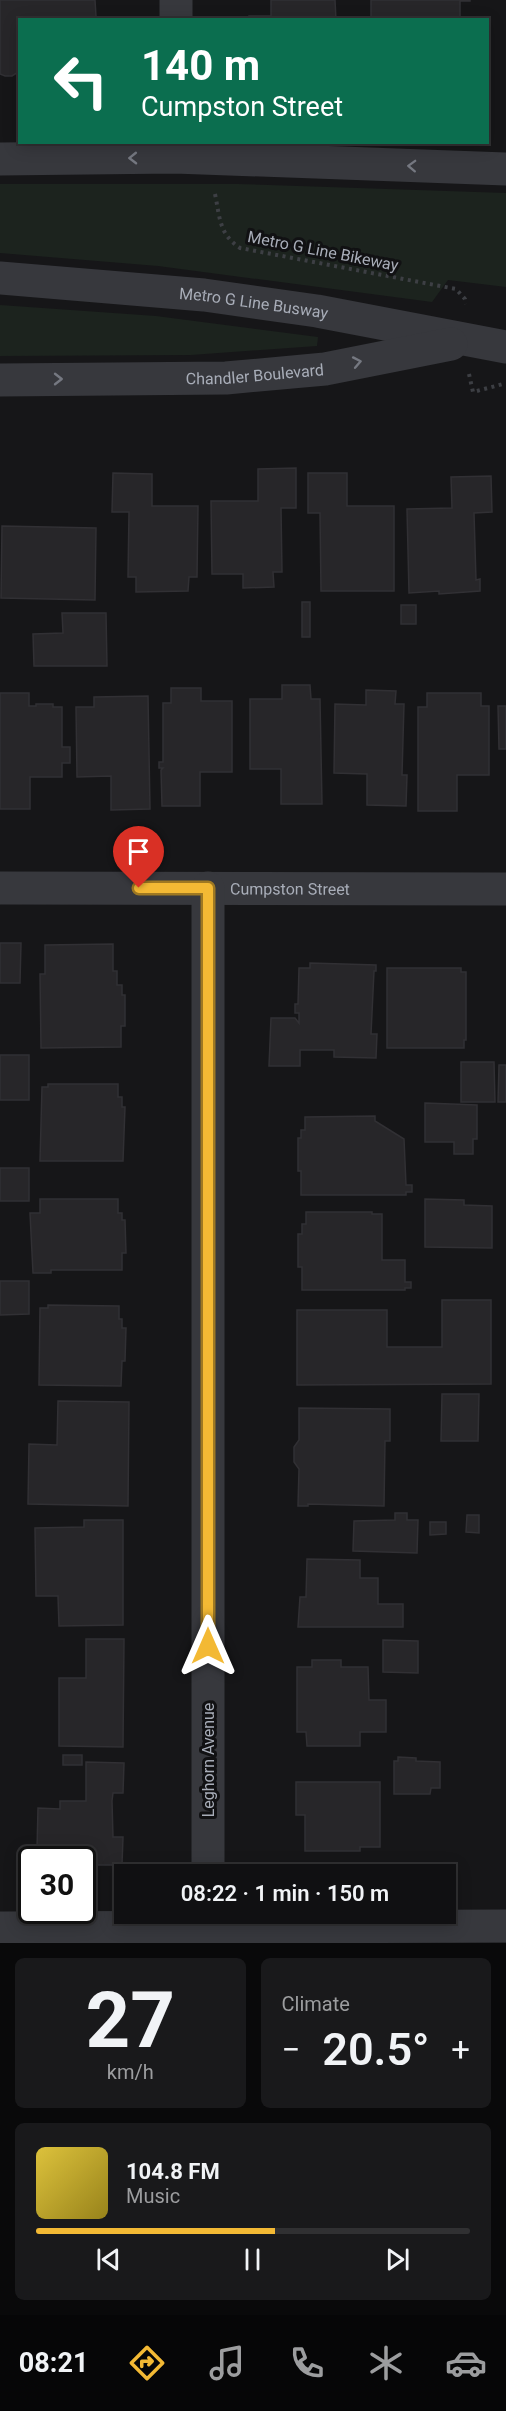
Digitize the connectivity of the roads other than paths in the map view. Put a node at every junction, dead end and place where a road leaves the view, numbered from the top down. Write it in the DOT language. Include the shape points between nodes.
graph roads {
  1 [pos="176,0"];
  2 [pos="176,18"];
  3 [pos="175,150"];
  4 [pos="0,159"];
  5 [pos="506,169"];
  6 [pos="0,278"];
  7 [pos="506,331"];
  8 [pos="468,340"];
  9 [pos="506,347"];
  10 [pos="0,380"];
  11 [pos="0,888"];
  12 [pos="208,888"];
  13 [pos="506,889"];
  14 [pos="208,1864"];
  15 [pos="114,1924"];
  16 [pos="407,1924"];
  17 [pos="506,1926"];
  18 [pos="0,1928"];
  1 -- 2 [label="street"];
  3 -- 4 [label="street, one-way"];
  5 -- 3 [label="street, one-way"];
  6 -- 8 [label="street, Metro G Line Busway" via="204,295 317,311"];
  7 -- 8 [label="street, Chandler Boulevard"];
  8 -- 9 [label="street, Metro G Line Busway"];
  10 -- 8 [label="street, Chandler Boulevard, one-way" via="226,378 325,369"];
  11 -- 12 [label="street, Cumpston Street"];
  12 -- 13 [label="street, Cumpston Street"];
  12 -- 14 [label="street, Leghorn Avenue"];
  15 -- 18 [label="street"];
  16 -- 17 [label="street"];
}
